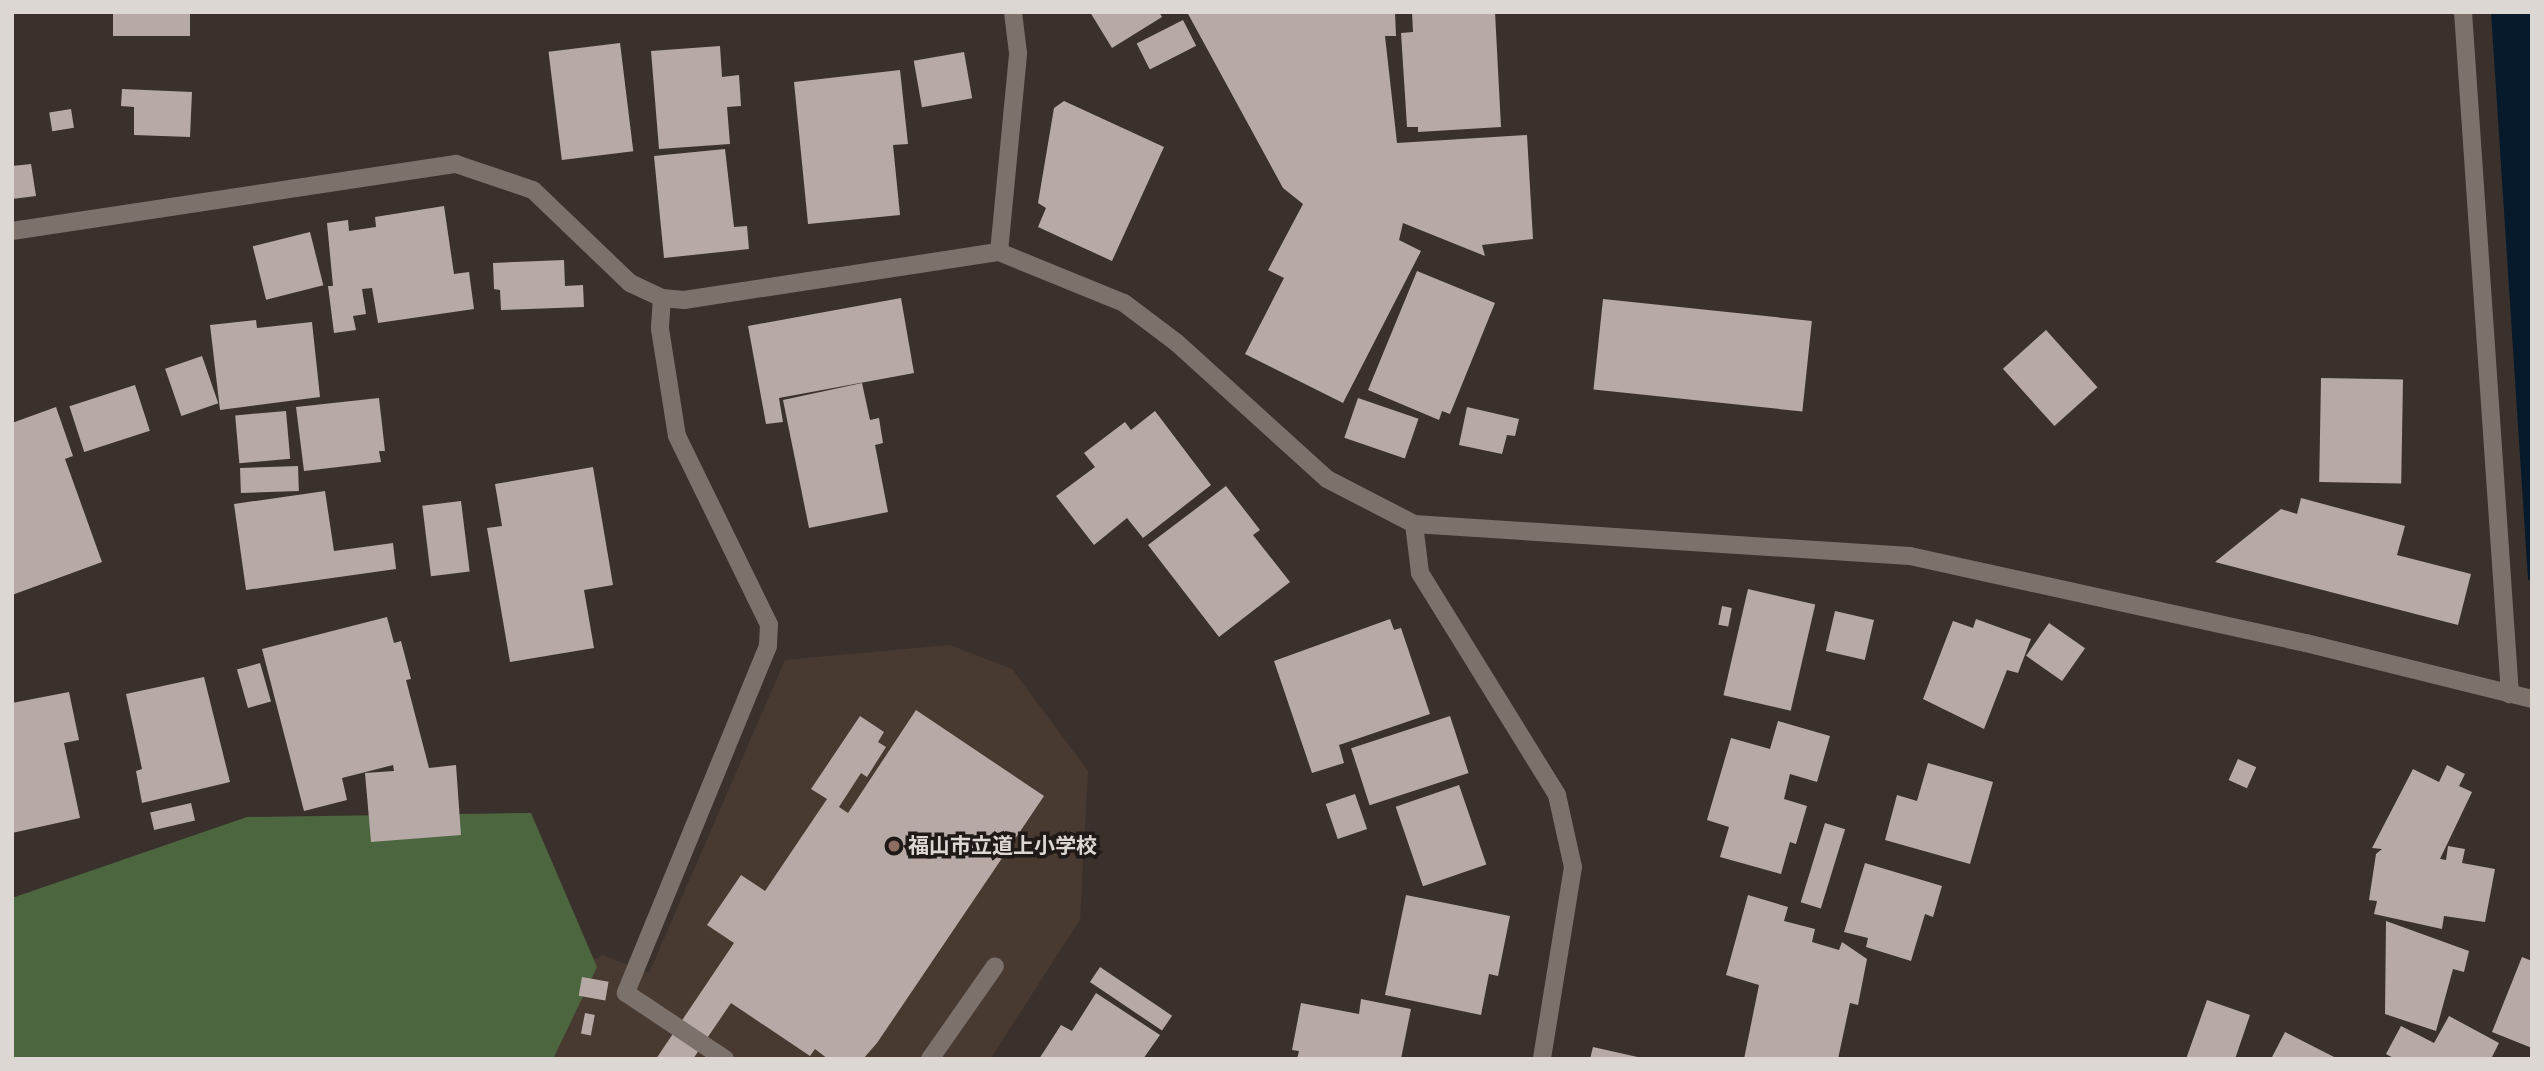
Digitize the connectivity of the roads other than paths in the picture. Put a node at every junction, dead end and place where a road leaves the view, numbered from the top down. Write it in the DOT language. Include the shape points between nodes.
graph roads {
  1 [pos="1013,12"];
  2 [pos="2463,12"];
  3 [pos="12,230"];
  4 [pos="999,251"];
  5 [pos="662,298"];
  6 [pos="1414,524"];
  7 [pos="2510,694"];
  8 [pos="2532,699"];
  9 [pos="995,966"];
  10 [pos="725,1059"];
  11 [pos="930,1059"];
  12 [pos="1542,1059"];
  1 -- 4 [label="street" via="1018,53"];
  2 -- 7 [label="street"];
  3 -- 5 [label="street" via="456,164 533,190 630,284"];
  4 -- 5 [label="street" via="684,300"];
  4 -- 6 [label="street" via="1124,303 1177,343 1327,479"];
  5 -- 10 [label="street" via="660,329 677,436 769,625 768,646 626,993"];
  6 -- 7 [label="street" via="1910,556 2306,643"];
  6 -- 12 [label="street" via="1420,573 1557,795 1573,867"];
  7 -- 8 [label="street"];
  9 -- 11 [label="street"];
}
